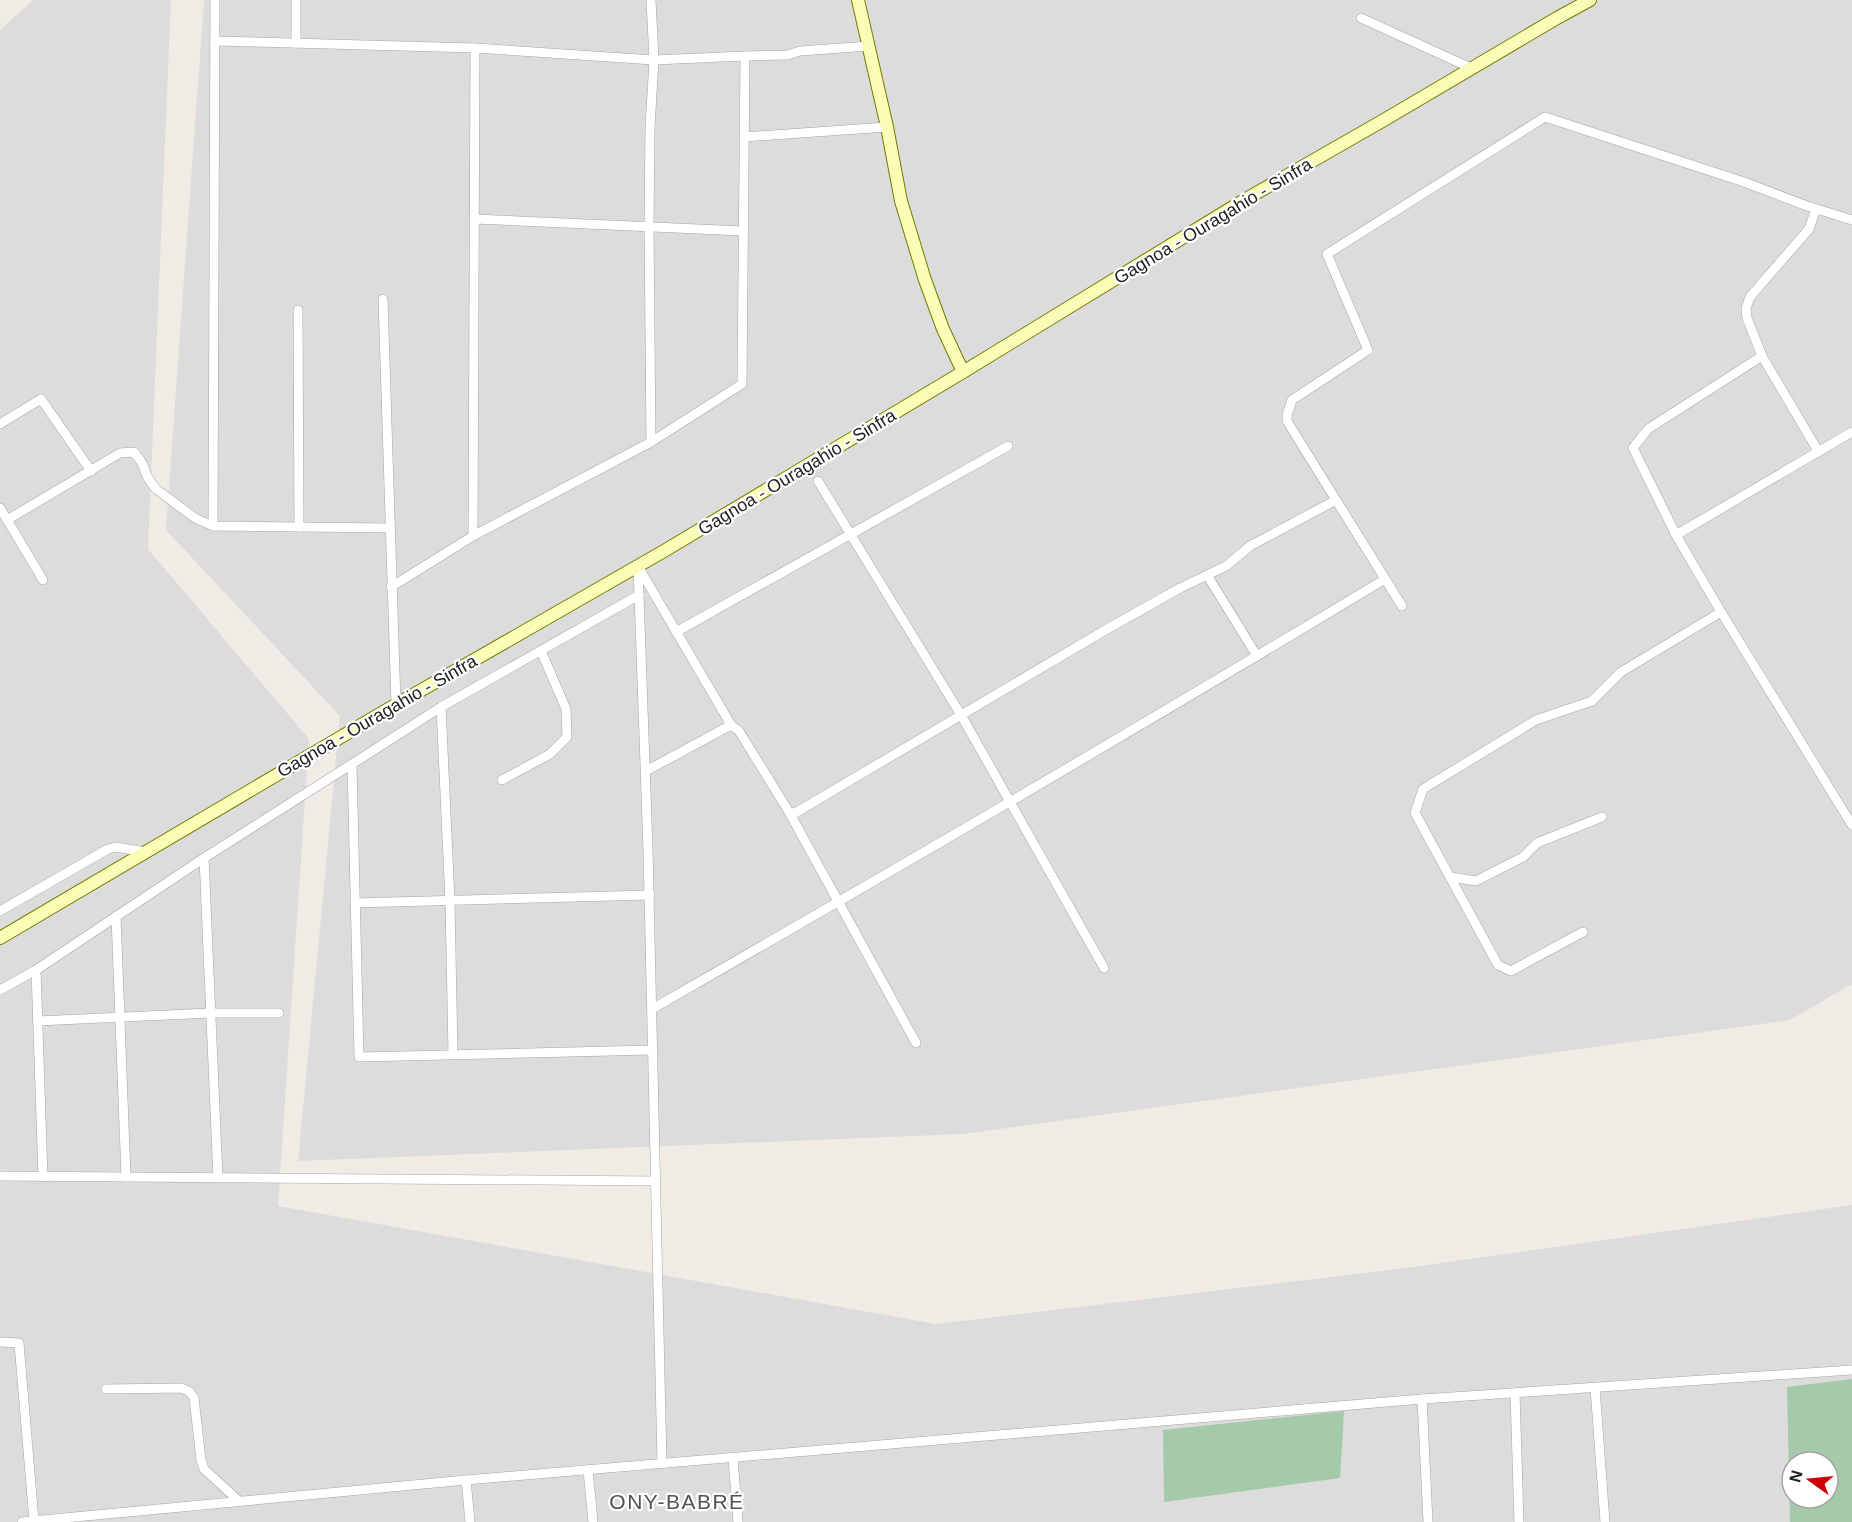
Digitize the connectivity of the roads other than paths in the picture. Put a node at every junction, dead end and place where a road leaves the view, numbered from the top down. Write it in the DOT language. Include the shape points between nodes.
graph roads {
  1 [pos="214,0"];
  2 [pos="296,0"];
  3 [pos="651,0"];
  4 [pos="858,0"];
  5 [pos="1590,0"];
  6 [pos="1361,18"];
  7 [pos="214,41"];
  8 [pos="296,43"];
  9 [pos="869,46"];
  10 [pos="475,48"];
  11 [pos="745,56"];
  12 [pos="654,60"];
  13 [pos="1471,68"];
  14 [pos="887,127"];
  15 [pos="744,137"];
  16 [pos="1816,209"];
  17 [pos="474,219"];
  18 [pos="1852,220"];
  19 [pos="649,227"];
  20 [pos="743,231"];
  21 [pos="383,299"];
  22 [pos="298,310"];
  23 [pos="1762,356"];
  24 [pos="963,372"];
  25 [pos="0,424"];
  26 [pos="1852,432"];
  27 [pos="651,442"];
  28 [pos="1008,446"];
  29 [pos="1818,451"];
  30 [pos="91,471"];
  31 [pos="818,482"];
  32 [pos="1336,500"];
  33 [pos="0,508"];
  34 [pos="7,520"];
  35 [pos="213,526"];
  36 [pos="299,527"];
  37 [pos="390,528"];
  38 [pos="850,533"];
  39 [pos="1676,535"];
  40 [pos="473,536"];
  41 [pos="638,566"];
  42 [pos="1207,575"];
  43 [pos="1385,579"];
  44 [pos="43,580"];
  45 [pos="391,587"];
  46 [pos="639,594"];
  47 [pos="1402,606"];
  48 [pos="1721,612"];
  49 [pos="676,632"];
  50 [pos="540,651"];
  51 [pos="1257,656"];
  52 [pos="396,704"];
  53 [pos="441,708"];
  54 [pos="961,715"];
  55 [pos="731,725"];
  56 [pos="352,764"];
  57 [pos="646,771"];
  58 [pos="502,780"];
  59 [pos="1010,801"];
  60 [pos="789,812"];
  61 [pos="1602,817"];
  62 [pos="1852,825"];
  63 [pos="146,852"];
  64 [pos="204,858"];
  65 [pos="1450,877"];
  66 [pos="650,896"];
  67 [pos="450,901"];
  68 [pos="837,902"];
  69 [pos="355,903"];
  70 [pos="0,911"];
  71 [pos="116,916"];
  72 [pos="1583,932"];
  73 [pos="0,938"];
  74 [pos="1104,968"];
  75 [pos="36,970"];
  76 [pos="0,990"];
  77 [pos="652,1009"];
  78 [pos="211,1013"];
  79 [pos="279,1013"];
  80 [pos="120,1018"];
  81 [pos="37,1021"];
  82 [pos="916,1043"];
  83 [pos="653,1050"];
  84 [pos="453,1054"];
  85 [pos="0,1176"];
  86 [pos="43,1177"];
  87 [pos="126,1177"];
  88 [pos="218,1178"];
  89 [pos="656,1181"];
  90 [pos="0,1341"];
  91 [pos="1852,1370"];
  92 [pos="1595,1388"];
  93 [pos="106,1389"];
  94 [pos="1515,1393"];
  95 [pos="1422,1399"];
  96 [pos="733,1458"];
  97 [pos="662,1464"];
  98 [pos="588,1470"];
  99 [pos="466,1480"];
  100 [pos="239,1501"];
  101 [pos="55,1520"];
  102 [pos="34,1521"];
  103 [pos="22,1522"];
  104 [pos="470,1522"];
  105 [pos="593,1522"];
  106 [pos="738,1522"];
  107 [pos="1428,1522"];
  108 [pos="1519,1522"];
  109 [pos="1605,1522"];
  1 -- 7 [label="street"];
  2 -- 8 [label="street"];
  3 -- 12 [label="street"];
  4 -- 9 [label="main road"];
  5 -- 13 [label="main road, Gagnoa - Ouragahio - Sinfra"];
  6 -- 13 [label="street"];
  7 -- 8 [label="street"];
  7 -- 35 [label="street"];
  8 -- 10 [label="street"];
  9 -- 11 [label="street"];
  9 -- 14 [label="main road"];
  10 -- 12 [label="street"];
  10 -- 17 [label="street"];
  11 -- 12 [label="street"];
  11 -- 15 [label="street"];
  12 -- 19 [label="street"];
  13 -- 24 [label="main road, Gagnoa - Ouragahio - Sinfra" via="1246,199"];
  14 -- 15 [label="street"];
  14 -- 24 [label="main road" via="901,201 925,280"];
  15 -- 20 [label="street"];
  16 -- 18 [label="street"];
  16 -- 23 [label="street" via="1809,229 1750,297 1747,318"];
  16 -- 32 [label="street" via="1545,117 1327,254 1368,350 1292,400 1287,421"];
  17 -- 19 [label="street"];
  17 -- 40 [label="street"];
  19 -- 20 [label="street"];
  19 -- 27 [label="street"];
  20 -- 27 [label="street" via="742,384"];
  21 -- 37 [label="street"];
  22 -- 36 [label="street"];
  23 -- 29 [label="street"];
  23 -- 39 [label="street" via="1648,429 1633,448"];
  24 -- 41 [label="main road, Gagnoa - Ouragahio - Sinfra"];
  25 -- 30 [label="street" via="41,399"];
  26 -- 29 [label="street"];
  27 -- 40 [label="street"];
  28 -- 38 [label="street"];
  29 -- 39 [label="street"];
  30 -- 34 [label="street"];
  30 -- 35 [label="street" via="120,453 134,452 156,489 195,518"];
  31 -- 38 [label="street"];
  32 -- 42 [label="street" via="1250,546 1226,566"];
  32 -- 43 [label="street"];
  33 -- 34 [label="street"];
  34 -- 44 [label="street"];
  35 -- 36 [label="street"];
  36 -- 37 [label="street"];
  37 -- 45 [label="street"];
  38 -- 49 [label="street"];
  38 -- 54 [label="street"];
  39 -- 48 [label="street"];
  40 -- 45 [label="street"];
  41 -- 46 [label="street"];
  41 -- 49 [label="street"];
  41 -- 52 [label="main road, Gagnoa - Ouragahio - Sinfra"];
  42 -- 51 [label="street"];
  42 -- 54 [label="street"];
  43 -- 47 [label="street"];
  43 -- 51 [label="street"];
  45 -- 52 [label="street"];
  46 -- 50 [label="street"];
  46 -- 57 [label="street"];
  48 -- 62 [label="street"];
  48 -- 65 [label="street" via="1621,672 1593,701 1536,720 1423,789 1414,813"];
  49 -- 55 [label="street"];
  50 -- 53 [label="street"];
  50 -- 58 [label="street" via="566,708 567,737 550,754"];
  51 -- 59 [label="street"];
  52 -- 63 [label="main road, Gagnoa - Ouragahio - Sinfra"];
  53 -- 56 [label="street"];
  53 -- 67 [label="street"];
  54 -- 59 [label="street"];
  54 -- 60 [label="street" via="795,813"];
  55 -- 57 [label="street"];
  55 -- 60 [label="street" via="739,731"];
  56 -- 64 [label="street"];
  56 -- 69 [label="street"];
  57 -- 66 [label="street"];
  59 -- 68 [label="street"];
  59 -- 74 [label="street"];
  60 -- 68 [label="street"];
  61 -- 65 [label="street" via="1537,843 1523,857 1476,880"];
  63 -- 70 [label="street" via="108,849"];
  63 -- 73 [label="main road, Gagnoa - Ouragahio - Sinfra"];
  64 -- 71 [label="street"];
  64 -- 78 [label="street"];
  65 -- 72 [label="street" via="1498,965 1511,971"];
  66 -- 67 [label="street"];
  66 -- 77 [label="street"];
  67 -- 69 [label="street"];
  67 -- 84 [label="street"];
  68 -- 77 [label="street"];
  68 -- 82 [label="street"];
  69 -- 84 [label="street" via="359,1057"];
  71 -- 75 [label="street"];
  71 -- 80 [label="street"];
  75 -- 76 [label="street"];
  75 -- 81 [label="street"];
  77 -- 83 [label="street"];
  78 -- 79 [label="street"];
  78 -- 80 [label="street"];
  78 -- 88 [label="street"];
  80 -- 81 [label="street"];
  80 -- 87 [label="street"];
  81 -- 86 [label="street"];
  83 -- 84 [label="street"];
  83 -- 89 [label="street"];
  85 -- 86 [label="street"];
  86 -- 87 [label="street"];
  87 -- 88 [label="street"];
  88 -- 89 [label="street"];
  89 -- 97 [label="street"];
  90 -- 102 [label="street" via="19,1343"];
  91 -- 92 [label="street"];
  92 -- 94 [label="street"];
  92 -- 109 [label="street"];
  93 -- 100 [label="street" via="190,1392 204,1469"];
  94 -- 95 [label="street"];
  94 -- 108 [label="street"];
  95 -- 96 [label="street"];
  95 -- 107 [label="street"];
  96 -- 97 [label="street"];
  96 -- 106 [label="street"];
  97 -- 98 [label="street"];
  98 -- 99 [label="street"];
  98 -- 105 [label="street"];
  99 -- 100 [label="street"];
  99 -- 104 [label="street"];
  100 -- 101 [label="street"];
  101 -- 102 [label="street"];
  102 -- 103 [label="street"];
}
